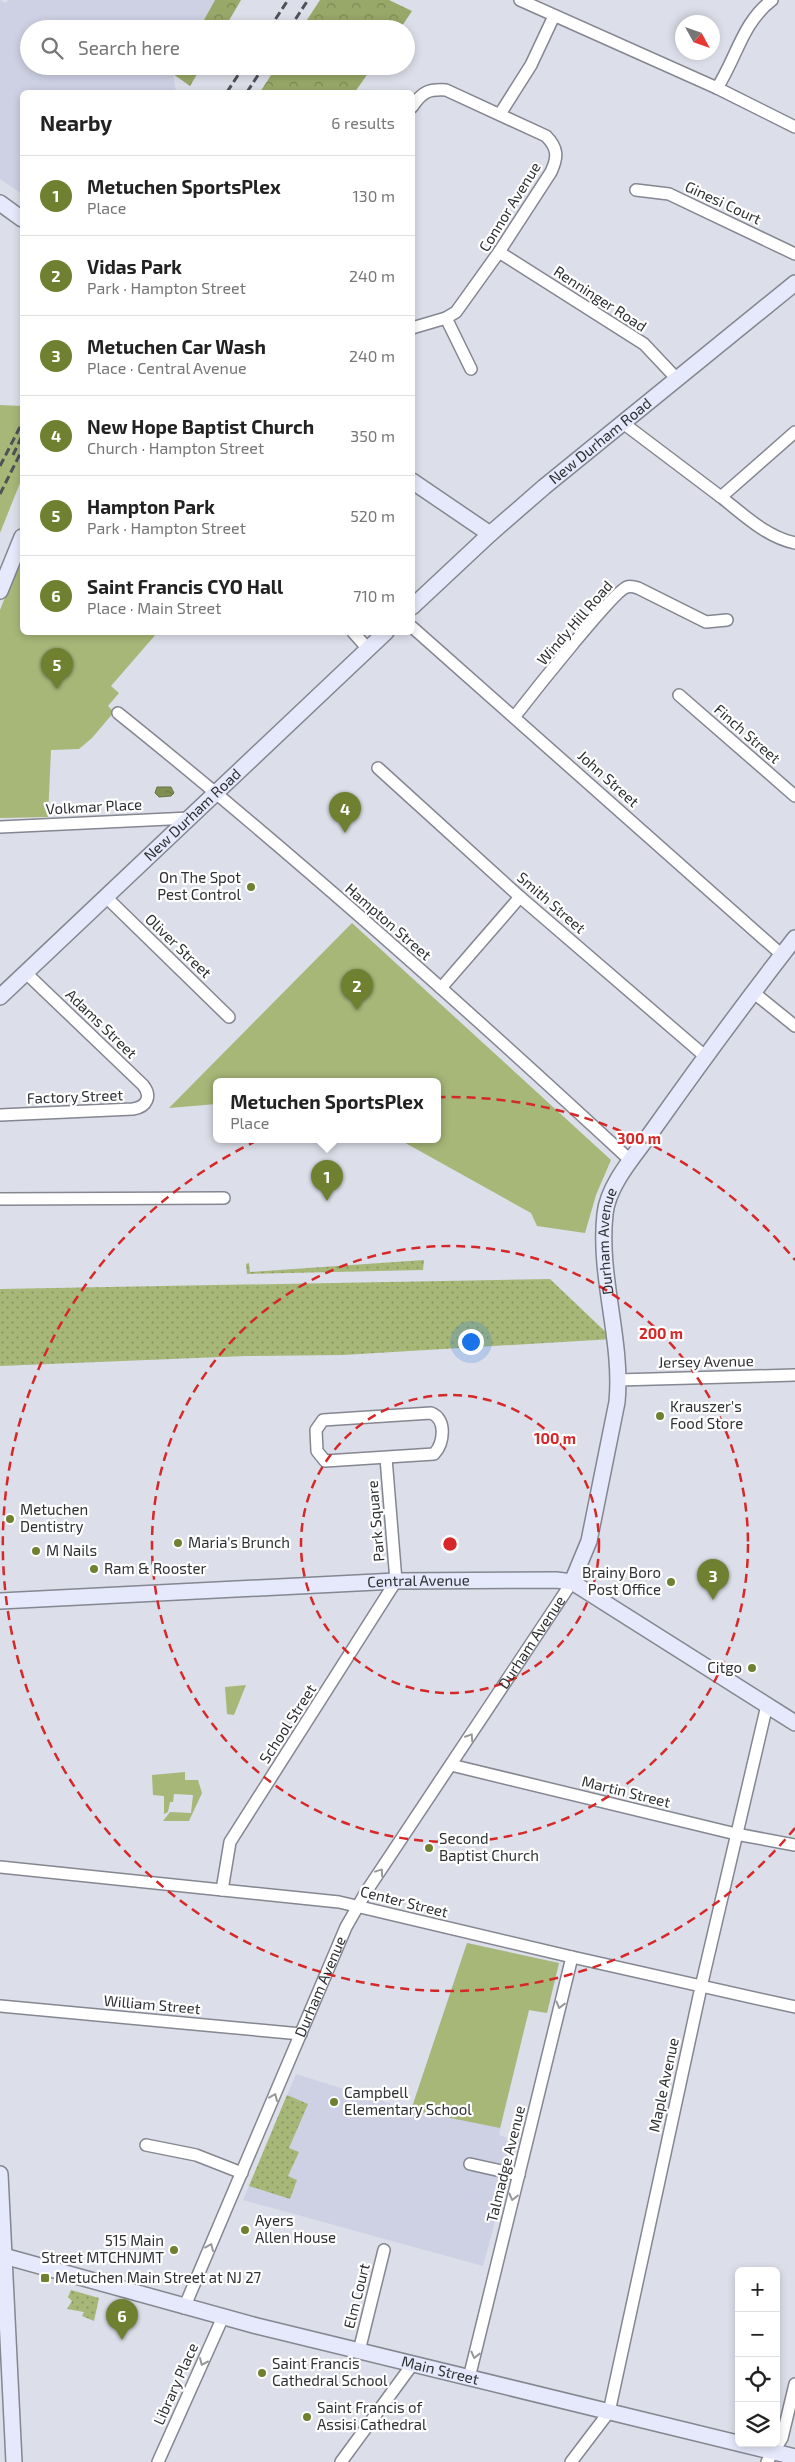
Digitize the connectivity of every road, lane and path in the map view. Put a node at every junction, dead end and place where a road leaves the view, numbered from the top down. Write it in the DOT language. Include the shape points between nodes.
graph roads {
  1 [pos="520,0"];
  2 [pos="772,0"];
  3 [pos="554,16"];
  4 [pos="717,88"];
  5 [pos="415,103"];
  6 [pos="500,114"];
  7 [pos="795,127"];
  8 [pos="636,190"];
  9 [pos="0,202"];
  10 [pos="20,217"];
  11 [pos="500,252"];
  12 [pos="795,254"];
  13 [pos="795,283"];
  14 [pos="446,318"];
  15 [pos="415,327"];
  16 [pos="470,369"];
  17 [pos="677,379"];
  18 [pos="623,422"];
  19 [pos="795,432"];
  20 [pos="415,483"];
  21 [pos="721,497"];
  22 [pos="490,534"];
  23 [pos="20,541"];
  24 [pos="795,543"];
  25 [pos="0,591"];
  26 [pos="415,604"];
  27 [pos="727,620"];
  28 [pos="415,630"];
  29 [pos="356,635"];
  30 [pos="383,635"];
  31 [pos="368,649"];
  32 [pos="679,695"];
  33 [pos="118,713"];
  34 [pos="515,716"];
  35 [pos="378,768"];
  36 [pos="217,793"];
  37 [pos="795,796"];
  38 [pos="190,818"];
  39 [pos="0,827"];
  40 [pos="106,897"];
  41 [pos="520,897"];
  42 [pos="795,938"];
  43 [pos="782,955"];
  44 [pos="26,973"];
  45 [pos="440,988"];
  46 [pos="753,992"];
  47 [pos="0,997"];
  48 [pos="229,1017"];
  49 [pos="795,1026"];
  50 [pos="706,1057"];
  51 [pos="147,1100"];
  52 [pos="0,1115"];
  53 [pos="631,1161"];
  54 [pos="224,1198"];
  55 [pos="0,1199"];
  56 [pos="795,1376"];
  57 [pos="618,1380"];
  58 [pos="386,1458"];
  59 [pos="396,1581"];
  60 [pos="572,1582"];
  61 [pos="23,1600"];
  62 [pos="0,1601"];
  63 [pos="0,1611"];
  64 [pos="767,1705"];
  65 [pos="795,1723"];
  66 [pos="451,1765"];
  67 [pos="736,1834"];
  68 [pos="795,1845"];
  69 [pos="0,1867"];
  70 [pos="222,1890"];
  71 [pos="358,1905"];
  72 [pos="572,1957"];
  73 [pos="701,1987"];
  74 [pos="0,2006"];
  75 [pos="795,2007"];
  76 [pos="301,2034"];
  77 [pos="146,2145"];
  78 [pos="470,2164"];
  79 [pos="242,2173"];
  80 [pos="0,2174"];
  81 [pos="519,2174"];
  82 [pos="384,2250"];
  83 [pos="3,2256"];
  84 [pos="184,2308"];
  85 [pos="223,2318"];
  86 [pos="359,2351"];
  87 [pos="412,2365"];
  88 [pos="469,2378"];
  89 [pos="795,2384"];
  90 [pos="609,2412"];
  91 [pos="771,2457"];
  92 [pos="795,2457"];
  93 [pos="14,2462"];
  94 [pos="158,2462"];
  95 [pos="341,2462"];
  96 [pos="571,2462"];
  1 -- 3 [label="street"];
  2 -- 4 [label="street" via="750,21"];
  3 -- 4 [label="street"];
  3 -- 6 [label="street" via="531,65"];
  4 -- 7 [label="street"];
  5 -- 6 [label="street, Connor Avenue" via="428,90 446,90"];
  6 -- 11 [label="street, Connor Avenue" via="546,136 555,145 557,159"];
  8 -- 12 [label="street, Ginesi Court" via="669,194"];
  9 -- 10 [label="street"];
  11 -- 14 [label="street, Connor Avenue" via="456,312"];
  11 -- 17 [label="street, Renninger Road" via="644,344"];
  13 -- 17 [label="street, New Durham Road"];
  14 -- 15 [label="street, Connor Avenue"];
  14 -- 16 [label="street"];
  17 -- 18 [label="street, New Durham Road"];
  18 -- 21 [label="street"];
  18 -- 22 [label="street, New Durham Road"];
  19 -- 21 [label="street"];
  20 -- 22 [label="street"];
  21 -- 24 [label="street" via="765,530"];
  22 -- 26 [label="street, New Durham Road"];
  23 -- 25 [label="street"];
  27 -- 34 [label="street, Windy Hill Road" via="706,622 638,588 626,587 618,592"];
  28 -- 34 [label="street, John Street"];
  29 -- 31 [label="street"];
  30 -- 31 [label="street, New Durham Road"];
  31 -- 36 [label="street, New Durham Road"];
  32 -- 37 [label="street, Finch Street"];
  33 -- 36 [label="street, Hampton Street"];
  34 -- 43 [label="street, John Street"];
  35 -- 41 [label="street, Smith Street"];
  36 -- 38 [label="street, New Durham Road"];
  36 -- 45 [label="street, Hampton Street"];
  38 -- 39 [label="street, Volkmar Place"];
  38 -- 40 [label="street, New Durham Road"];
  40 -- 44 [label="street, New Durham Road"];
  40 -- 48 [label="street, Oliver Street"];
  41 -- 45 [label="street"];
  41 -- 50 [label="street, Smith Street"];
  42 -- 43 [label="street, Durham Avenue"];
  43 -- 46 [label="street, Durham Avenue"];
  44 -- 47 [label="street, New Durham Road"];
  44 -- 51 [label="street, Adams Street" via="143,1085"];
  45 -- 53 [label="street, Hampton Street"];
  46 -- 49 [label="street"];
  46 -- 50 [label="street, Durham Avenue"];
  50 -- 53 [label="street, Durham Avenue"];
  51 -- 52 [label="street, Factory Street" via="143,1106 133,1109"];
  53 -- 57 [label="street, Durham Avenue" via="610,1196 604,1213 606,1274"];
  54 -- 55 [label="street"];
  56 -- 57 [label="street, Jersey Avenue"];
  57 -- 60 [label="street, Durham Avenue" via="609,1449 589,1541"];
  58 -- 58 [label="street" via="434,1454 441,1441 442,1420 431,1413 324,1420 316,1430 317,1451 326,1461"];
  58 -- 59 [label="street, Park Square"];
  59 -- 60 [label="street, Central Avenue"];
  59 -- 61 [label="street, Central Avenue"];
  59 -- 70 [label="street, School Street" via="230,1842"];
  60 -- 64 [label="street, Central Avenue"];
  66 -- 60 [label="street, Durham Avenue, one-way"];
  61 -- 62 [label="street, Central Avenue"];
  61 -- 63 [label="street"];
  64 -- 65 [label="street, Central Avenue"];
  64 -- 67 [label="street, Maple Avenue"];
  66 -- 67 [label="street, Martin Street"];
  71 -- 66 [label="street, Durham Avenue, one-way"];
  67 -- 68 [label="street, Martin Street"];
  67 -- 73 [label="street, Maple Avenue"];
  69 -- 70 [label="street, Center Street"];
  70 -- 71 [label="street, Center Street"];
  71 -- 72 [label="street, Center Street"];
  71 -- 76 [label="street, Durham Avenue"];
  72 -- 73 [label="street, Center Street"];
  72 -- 81 [label="street, Talmadge Avenue, one-way"];
  73 -- 75 [label="street, Center Street"];
  73 -- 90 [label="street, Maple Avenue"];
  74 -- 76 [label="street, William Street"];
  79 -- 76 [label="street, Durham Avenue, one-way"];
  77 -- 79 [label="street" via="214,2160"];
  78 -- 81 [label="street"];
  84 -- 79 [label="street, Durham Avenue, one-way"];
  80 -- 83 [label="street"];
  81 -- 88 [label="street, Talmadge Avenue, one-way"];
  82 -- 86 [label="street, Elm Court"];
  83 -- 84 [label="street, Main Street"];
  83 -- 93 [label="street"];
  84 -- 85 [label="street, Main Street"];
  85 -- 86 [label="street, Main Street"];
  85 -- 94 [label="street, Library Place, one-way"];
  86 -- 87 [label="street, Main Street"];
  87 -- 88 [label="street, Main Street"];
  87 -- 95 [label="street"];
  88 -- 90 [label="street, Main Street"];
  89 -- 91 [label="street" via="782,2438"];
  90 -- 91 [label="street, Main Street"];
  90 -- 96 [label="street, Maple Avenue"];
  91 -- 92 [label="street, Main Street"];
}
